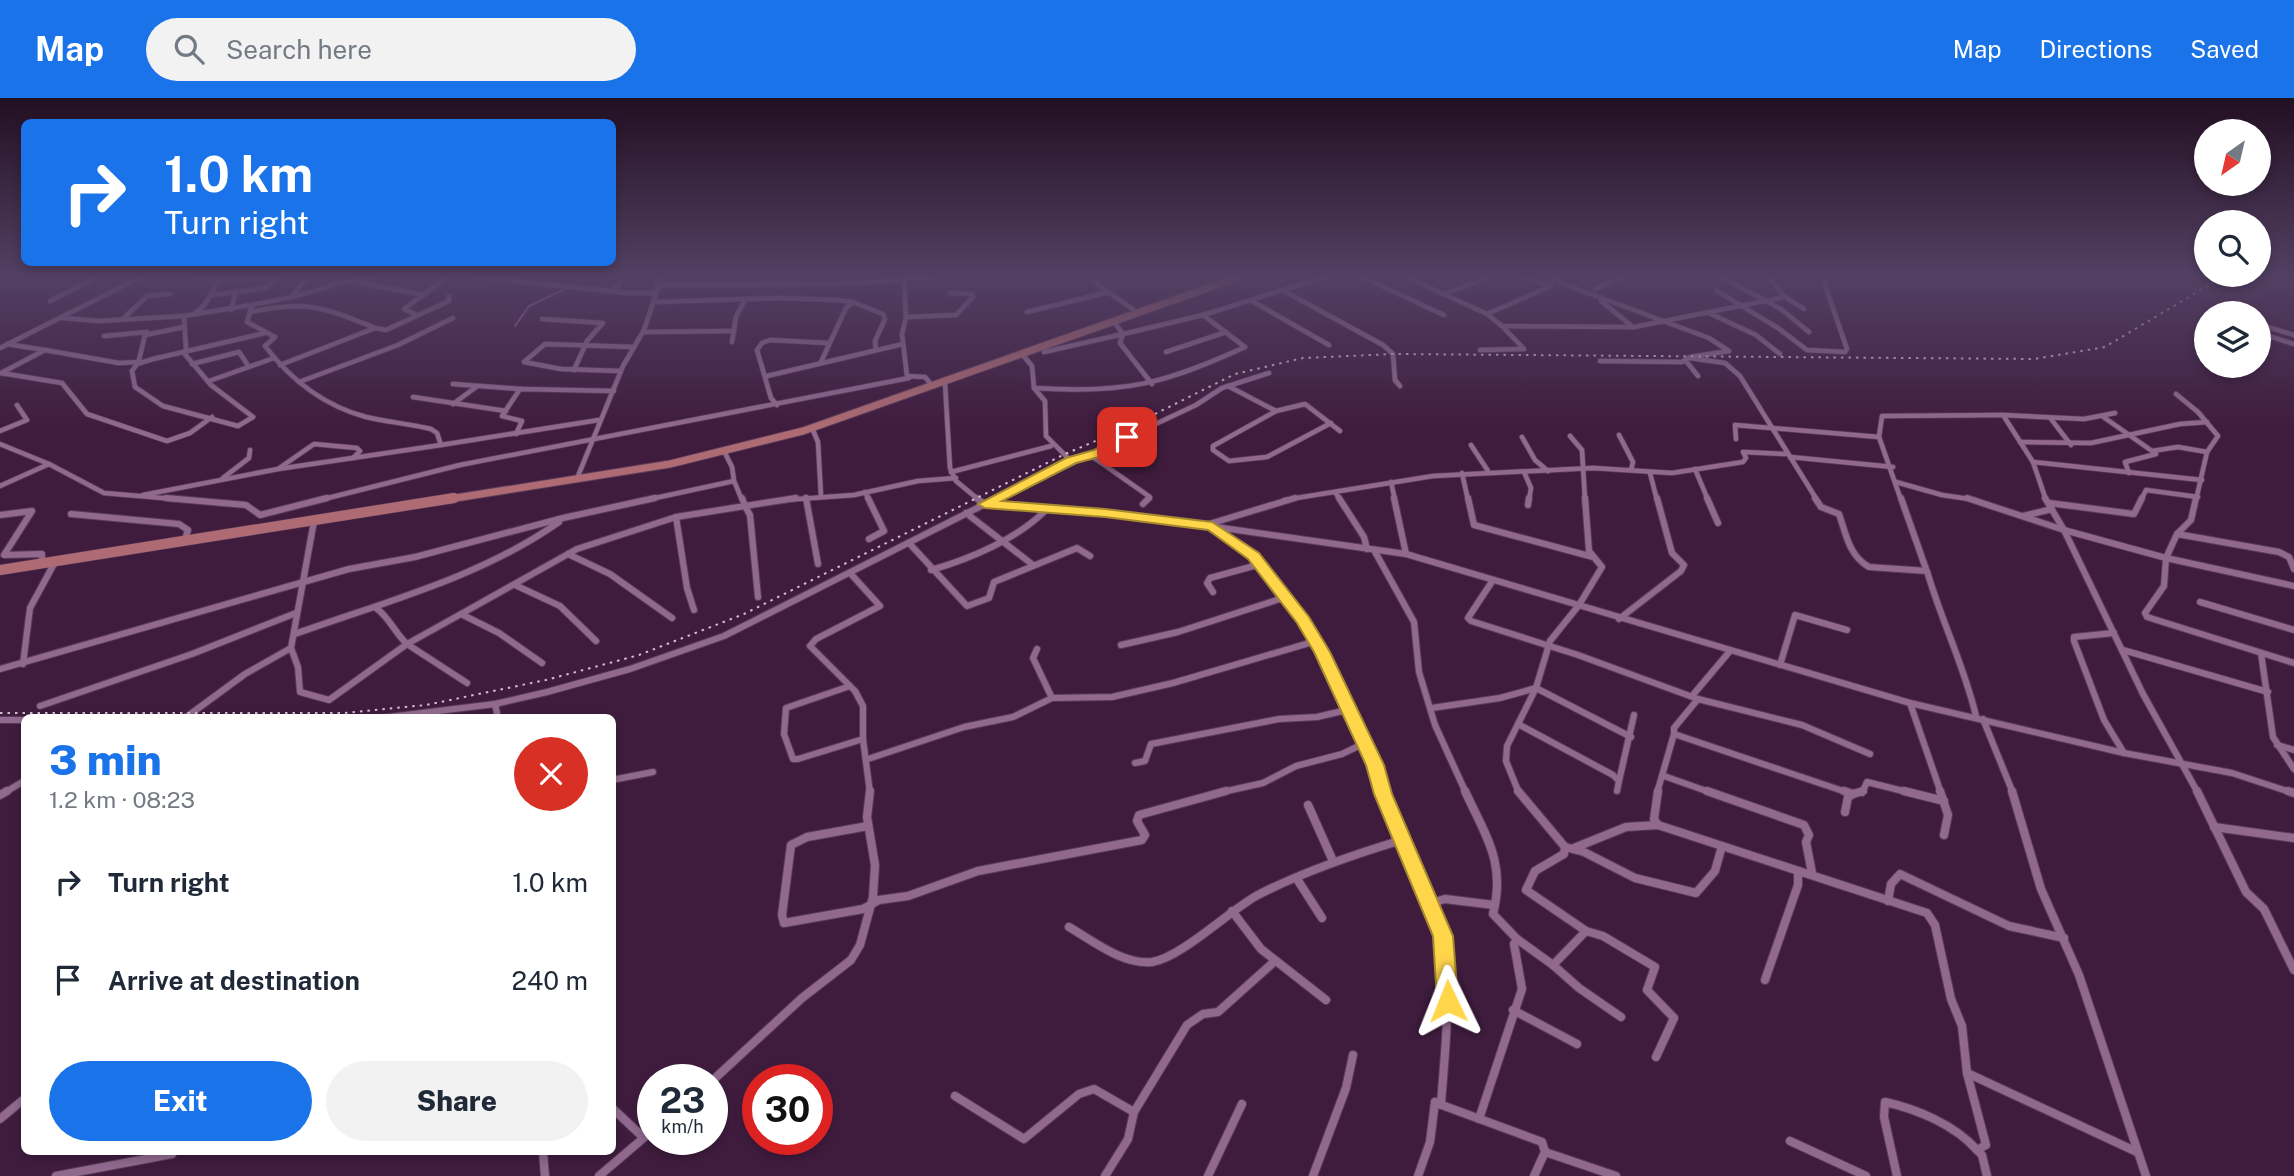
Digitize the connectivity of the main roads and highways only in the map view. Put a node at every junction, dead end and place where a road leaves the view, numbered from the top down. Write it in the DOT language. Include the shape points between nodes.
graph roads {
  1 [pos="1088,326"];
  2 [pos="1102,326"];
  3 [pos="669,461"];
  4 [pos="153,543"];
  5 [pos="1,560"];
  6 [pos="0,570"];
  1 -- 3 [label="main road" via="769,436"];
  2 -- 3 [label="main road" via="812,428"];
  3 -- 4 [label="main road" via="314,521"];
  3 -- 4 [label="main road"];
  4 -- 5 [label="main road"];
  4 -- 6 [label="main road"];
}
